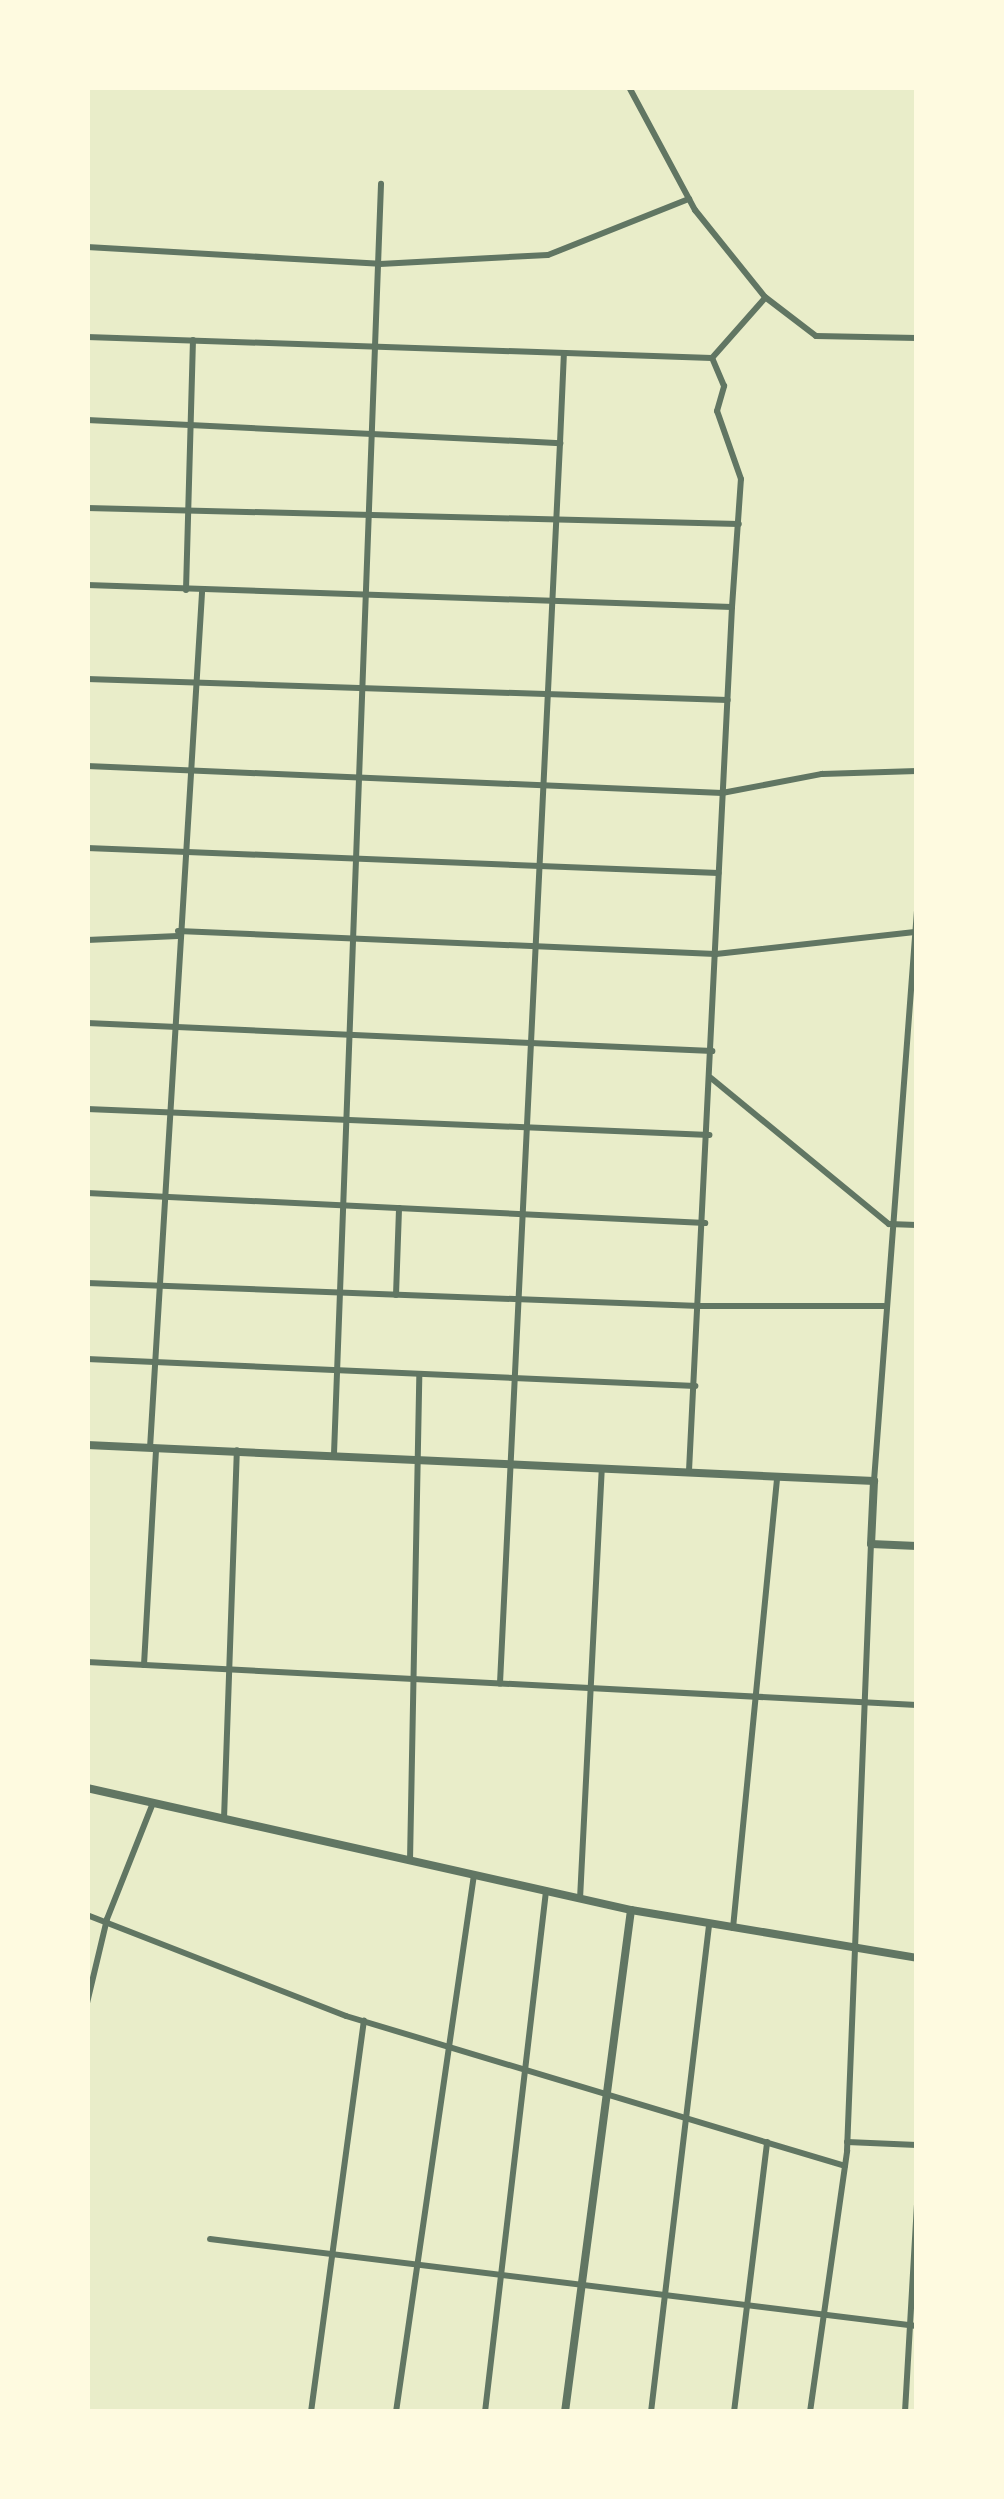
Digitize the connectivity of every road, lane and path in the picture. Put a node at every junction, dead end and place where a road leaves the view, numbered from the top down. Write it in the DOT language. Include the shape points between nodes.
graph roads {
  1 [pos="629,87"];
  2 [pos="381,184"];
  3 [pos="689,199"];
  4 [pos="87,247"];
  5 [pos="380,265"];
  6 [pos="765,298"];
  7 [pos="87,337"];
  8 [pos="917,338"];
  9 [pos="193,340"];
  10 [pos="378,346"];
  11 [pos="564,353"];
  12 [pos="712,358"];
  13 [pos="87,420"];
  14 [pos="193,424"];
  15 [pos="377,434"];
  16 [pos="560,443"];
  17 [pos="87,508"];
  18 [pos="189,511"];
  19 [pos="557,514"];
  20 [pos="373,518"];
  21 [pos="739,524"];
  22 [pos="87,586"];
  23 [pos="186,590"];
  24 [pos="202,592"];
  25 [pos="369,596"];
  26 [pos="556,602"];
  27 [pos="732,608"];
  28 [pos="87,680"];
  29 [pos="366,683"];
  30 [pos="195,685"];
  31 [pos="551,692"];
  32 [pos="728,700"];
  33 [pos="87,766"];
  34 [pos="190,769"];
  35 [pos="917,771"];
  36 [pos="361,777"];
  37 [pos="546,785"];
  38 [pos="722,793"];
  39 [pos="87,848"];
  40 [pos="184,852"];
  41 [pos="358,859"];
  42 [pos="542,866"];
  43 [pos="719,873"];
  44 [pos="917,916"];
  45 [pos="915,932"];
  46 [pos="178,933"];
  47 [pos="355,938"];
  48 [pos="87,940"];
  49 [pos="538,946"];
  50 [pos="716,954"];
  51 [pos="87,1024"];
  52 [pos="172,1027"];
  53 [pos="351,1035"];
  54 [pos="533,1043"];
  55 [pos="712,1051"];
  56 [pos="711,1078"];
  57 [pos="904,1079"];
  58 [pos="917,1080"];
  59 [pos="87,1109"];
  60 [pos="167,1112"];
  61 [pos="348,1120"];
  62 [pos="530,1127"];
  63 [pos="709,1135"];
  64 [pos="87,1193"];
  65 [pos="163,1197"];
  66 [pos="344,1205"];
  67 [pos="399,1208"];
  68 [pos="525,1214"];
  69 [pos="705,1223"];
  70 [pos="889,1224"];
  71 [pos="917,1226"];
  72 [pos="87,1283"];
  73 [pos="158,1286"];
  74 [pos="341,1293"];
  75 [pos="396,1295"];
  76 [pos="521,1300"];
  77 [pos="700,1306"];
  78 [pos="884,1306"];
  79 [pos="87,1359"];
  80 [pos="154,1361"];
  81 [pos="337,1370"];
  82 [pos="419,1374"];
  83 [pos="517,1378"];
  84 [pos="695,1386"];
  85 [pos="87,1445"];
  86 [pos="153,1448"];
  87 [pos="237,1450"];
  88 [pos="334,1454"];
  89 [pos="417,1460"];
  90 [pos="513,1466"];
  91 [pos="602,1471"];
  92 [pos="689,1475"];
  93 [pos="777,1478"];
  94 [pos="874,1481"];
  95 [pos="871,1544"];
  96 [pos="917,1546"];
  97 [pos="87,1662"];
  98 [pos="144,1665"];
  99 [pos="230,1670"];
  100 [pos="414,1680"];
  101 [pos="500,1684"];
  102 [pos="591,1688"];
  103 [pos="755,1696"];
  104 [pos="867,1701"];
  105 [pos="917,1705"];
  106 [pos="87,1788"];
  107 [pos="153,1803"];
  108 [pos="224,1819"];
  109 [pos="410,1861"];
  110 [pos="474,1875"];
  111 [pos="546,1891"];
  112 [pos="580,1899"];
  113 [pos="631,1910"];
  114 [pos="87,1915"];
  115 [pos="107,1919"];
  116 [pos="710,1924"];
  117 [pos="733,1928"];
  118 [pos="861,1950"];
  119 [pos="917,1958"];
  120 [pos="87,2003"];
  121 [pos="364,2021"];
  122 [pos="448,2047"];
  123 [pos="524,2069"];
  124 [pos="607,2094"];
  125 [pos="686,2118"];
  126 [pos="767,2142"];
  127 [pos="848,2142"];
  128 [pos="917,2145"];
  129 [pos="845,2166"];
  130 [pos="917,2204"];
  131 [pos="211,2239"];
  132 [pos="330,2254"];
  133 [pos="415,2266"];
  134 [pos="497,2276"];
  135 [pos="581,2287"];
  136 [pos="664,2298"];
  137 [pos="746,2309"];
  138 [pos="826,2319"];
  139 [pos="913,2325"];
  140 [pos="311,2412"];
  141 [pos="396,2412"];
  142 [pos="485,2412"];
  143 [pos="565,2412"];
  144 [pos="651,2412"];
  145 [pos="734,2412"];
  146 [pos="810,2412"];
  147 [pos="905,2412"];
  1 -- 3 [label="street"];
  2 -- 5 [label="street"];
  3 -- 5 [label="street" via="548,255"];
  3 -- 6 [label="street"];
  4 -- 5 [label="street"];
  5 -- 10 [label="street"];
  6 -- 8 [label="street" via="816,336"];
  6 -- 12 [label="street"];
  7 -- 9 [label="street"];
  9 -- 10 [label="street"];
  9 -- 14 [label="street"];
  10 -- 11 [label="street"];
  10 -- 15 [label="street"];
  11 -- 12 [label="street"];
  11 -- 16 [label="street"];
  12 -- 21 [label="street" via="724,386 717,410 741,479"];
  13 -- 14 [label="street"];
  14 -- 15 [label="street"];
  14 -- 18 [label="street"];
  15 -- 16 [label="street"];
  15 -- 20 [label="street"];
  16 -- 19 [label="street"];
  17 -- 18 [label="street"];
  18 -- 20 [label="street"];
  18 -- 23 [label="street"];
  19 -- 20 [label="street"];
  19 -- 21 [label="street"];
  19 -- 26 [label="street"];
  20 -- 25 [label="street"];
  21 -- 27 [label="street"];
  22 -- 23 [label="street"];
  23 -- 24 [label="street"];
  24 -- 25 [label="street"];
  24 -- 30 [label="street"];
  25 -- 26 [label="street"];
  25 -- 29 [label="street"];
  26 -- 27 [label="street"];
  26 -- 31 [label="street"];
  27 -- 32 [label="street"];
  28 -- 30 [label="street"];
  29 -- 30 [label="street"];
  29 -- 31 [label="street"];
  29 -- 36 [label="street"];
  30 -- 34 [label="street"];
  31 -- 32 [label="street"];
  31 -- 37 [label="street"];
  32 -- 38 [label="street"];
  33 -- 34 [label="street"];
  34 -- 36 [label="street"];
  34 -- 40 [label="street"];
  35 -- 38 [label="street" via="822,775"];
  36 -- 37 [label="street"];
  36 -- 41 [label="street"];
  37 -- 38 [label="street"];
  37 -- 42 [label="street"];
  38 -- 43 [label="street"];
  39 -- 40 [label="street"];
  40 -- 41 [label="street"];
  40 -- 46 [label="street"];
  41 -- 42 [label="street"];
  41 -- 47 [label="street"];
  42 -- 43 [label="street"];
  42 -- 49 [label="street"];
  43 -- 50 [label="street"];
  44 -- 45 [label="street"];
  45 -- 50 [label="street"];
  45 -- 57 [label="street"];
  46 -- 47 [label="street"];
  46 -- 48 [label="street"];
  46 -- 52 [label="street"];
  47 -- 49 [label="street"];
  47 -- 53 [label="street"];
  49 -- 50 [label="street"];
  49 -- 54 [label="street"];
  50 -- 55 [label="street"];
  51 -- 52 [label="street"];
  52 -- 53 [label="street"];
  52 -- 60 [label="street"];
  53 -- 54 [label="street"];
  53 -- 61 [label="street"];
  54 -- 55 [label="street"];
  54 -- 62 [label="street"];
  55 -- 56 [label="street"];
  56 -- 63 [label="street"];
  56 -- 70 [label="street"];
  57 -- 58 [label="street"];
  57 -- 70 [label="street"];
  59 -- 60 [label="street"];
  60 -- 61 [label="street"];
  60 -- 65 [label="street"];
  61 -- 62 [label="street"];
  61 -- 66 [label="street"];
  62 -- 63 [label="street"];
  62 -- 68 [label="street"];
  63 -- 69 [label="street"];
  64 -- 65 [label="street"];
  65 -- 66 [label="street"];
  65 -- 73 [label="street"];
  66 -- 67 [label="street"];
  66 -- 74 [label="street"];
  67 -- 68 [label="street"];
  67 -- 75 [label="street"];
  68 -- 69 [label="street"];
  68 -- 76 [label="street"];
  69 -- 77 [label="street"];
  70 -- 71 [label="street"];
  70 -- 78 [label="street"];
  72 -- 73 [label="street"];
  73 -- 74 [label="street"];
  73 -- 80 [label="street"];
  74 -- 75 [label="street"];
  74 -- 81 [label="street"];
  75 -- 76 [label="street"];
  76 -- 77 [label="street"];
  76 -- 83 [label="street"];
  77 -- 78 [label="street"];
  77 -- 84 [label="street"];
  78 -- 94 [label="street"];
  79 -- 80 [label="street"];
  80 -- 81 [label="street"];
  80 -- 86 [label="street"];
  81 -- 82 [label="street"];
  81 -- 88 [label="street"];
  82 -- 83 [label="street"];
  82 -- 89 [label="street"];
  83 -- 84 [label="street"];
  83 -- 90 [label="street"];
  84 -- 92 [label="street"];
  85 -- 86 [label="street"];
  86 -- 87 [label="street"];
  86 -- 98 [label="street"];
  87 -- 88 [label="street"];
  87 -- 99 [label="street"];
  88 -- 89 [label="street"];
  89 -- 90 [label="street"];
  89 -- 100 [label="street"];
  90 -- 91 [label="street"];
  90 -- 101 [label="street"];
  91 -- 92 [label="street"];
  91 -- 102 [label="street"];
  92 -- 93 [label="street"];
  93 -- 94 [label="street"];
  93 -- 103 [label="street"];
  94 -- 95 [label="street"];
  95 -- 96 [label="street"];
  95 -- 104 [label="street"];
  97 -- 98 [label="street"];
  98 -- 99 [label="street"];
  99 -- 100 [label="street"];
  99 -- 108 [label="street"];
  100 -- 101 [label="street"];
  100 -- 109 [label="street"];
  101 -- 102 [label="street"];
  102 -- 103 [label="street"];
  102 -- 112 [label="street"];
  103 -- 104 [label="street"];
  103 -- 117 [label="street"];
  104 -- 105 [label="street"];
  104 -- 118 [label="street"];
  106 -- 107 [label="street"];
  107 -- 108 [label="street"];
  107 -- 115 [label="street"];
  108 -- 109 [label="street"];
  109 -- 110 [label="street"];
  110 -- 111 [label="street"];
  110 -- 122 [label="street"];
  111 -- 112 [label="street"];
  111 -- 123 [label="street"];
  112 -- 113 [label="street"];
  113 -- 116 [label="street"];
  113 -- 124 [label="street"];
  114 -- 115 [label="street"];
  115 -- 120 [label="street"];
  115 -- 121 [label="street"];
  116 -- 117 [label="street"];
  116 -- 125 [label="street"];
  117 -- 118 [label="street"];
  118 -- 119 [label="street"];
  118 -- 127 [label="street"];
  121 -- 122 [label="street"];
  121 -- 132 [label="street"];
  122 -- 123 [label="street"];
  122 -- 133 [label="street"];
  123 -- 124 [label="street"];
  123 -- 134 [label="street"];
  124 -- 125 [label="street"];
  124 -- 135 [label="street"];
  125 -- 126 [label="street"];
  125 -- 136 [label="street"];
  126 -- 129 [label="street"];
  126 -- 137 [label="street"];
  127 -- 128 [label="street"];
  127 -- 129 [label="street"];
  129 -- 138 [label="street"];
  130 -- 139 [label="street"];
  131 -- 132 [label="street"];
  132 -- 133 [label="street"];
  132 -- 140 [label="street"];
  133 -- 134 [label="street"];
  133 -- 141 [label="street"];
  134 -- 135 [label="street"];
  134 -- 142 [label="street"];
  135 -- 136 [label="street"];
  135 -- 143 [label="street"];
  136 -- 137 [label="street"];
  136 -- 144 [label="street"];
  137 -- 138 [label="street"];
  137 -- 145 [label="street"];
  138 -- 139 [label="street"];
  138 -- 146 [label="street"];
  139 -- 147 [label="street"];
}
